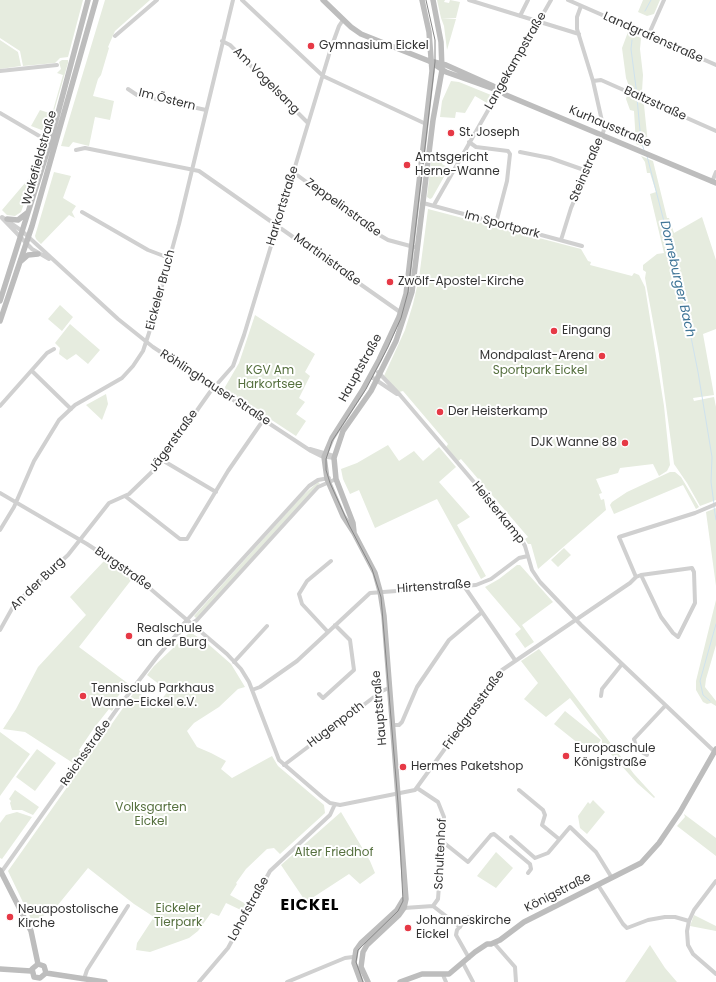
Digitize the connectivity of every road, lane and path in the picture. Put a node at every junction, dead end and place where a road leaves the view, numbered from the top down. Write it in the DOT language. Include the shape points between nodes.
graph roads {
  1 [pos="88,0"];
  2 [pos="99,0"];
  3 [pos="157,0"];
  4 [pos="233,0"];
  5 [pos="242,0"];
  6 [pos="323,0"];
  7 [pos="422,0"];
  8 [pos="433,0"];
  9 [pos="469,0"];
  10 [pos="528,0"];
  11 [pos="551,0"];
  12 [pos="568,0"];
  13 [pos="664,0"];
  14 [pos="96,3"];
  15 [pos="581,6"];
  16 [pos="520,16"];
  17 [pos="343,20"];
  18 [pos="539,22"];
  19 [pos="578,34"];
  20 [pos="115,36"];
  21 [pos="648,36"];
  22 [pos="222,41"];
  23 [pos="431,62"];
  24 [pos="57,65"];
  25 [pos="716,65"];
  26 [pos="442,67"];
  27 [pos="0,72"];
  28 [pos="323,76"];
  29 [pos="593,81"];
  30 [pos="128,89"];
  31 [pos="498,91"];
  32 [pos="206,110"];
  33 [pos="0,113"];
  34 [pos="308,124"];
  35 [pos="426,124"];
  36 [pos="716,131"];
  37 [pos="602,136"];
  38 [pos="41,137"];
  39 [pos="469,142"];
  40 [pos="76,150"];
  41 [pos="520,152"];
  42 [pos="192,169"];
  43 [pos="587,171"];
  44 [pos="293,172"];
  45 [pos="716,172"];
  46 [pos="714,182"];
  47 [pos="420,203"];
  48 [pos="434,205"];
  49 [pos="82,212"];
  50 [pos="28,213"];
  51 [pos="2,217"];
  52 [pos="496,223"];
  53 [pos="277,225"];
  54 [pos="22,231"];
  55 [pos="28,237"];
  56 [pos="20,238"];
  57 [pos="561,240"];
  58 [pos="26,243"];
  59 [pos="411,246"];
  60 [pos="582,246"];
  61 [pos="418,247"];
  62 [pos="38,254"];
  63 [pos="169,258"];
  64 [pos="53,261"];
  65 [pos="20,262"];
  66 [pos="0,301"];
  67 [pos="400,312"];
  68 [pos="0,321"];
  69 [pos="147,342"];
  70 [pos="54,349"];
  71 [pos="374,369"];
  72 [pos="32,371"];
  73 [pos="380,374"];
  74 [pos="370,376"];
  75 [pos="377,380"];
  76 [pos="215,387"];
  77 [pos="402,398"];
  78 [pos="0,406"];
  79 [pos="71,409"];
  80 [pos="264,420"];
  81 [pos="325,455"];
  82 [pos="334,457"];
  83 [pos="162,460"];
  84 [pos="336,478"];
  85 [pos="327,480"];
  86 [pos="216,492"];
  87 [pos="0,493"];
  88 [pos="126,496"];
  89 [pos="16,503"];
  90 [pos="716,504"];
  91 [pos="0,530"];
  92 [pos="354,533"];
  93 [pos="81,541"];
  94 [pos="528,556"];
  95 [pos="331,561"];
  96 [pos="641,575"];
  97 [pos="636,577"];
  98 [pos="464,586"];
  99 [pos="380,591"];
  100 [pos="481,613"];
  101 [pos="576,619"];
  102 [pos="188,620"];
  103 [pos="192,624"];
  104 [pos="335,625"];
  105 [pos="267,626"];
  106 [pos="0,630"];
  107 [pos="328,632"];
  108 [pos="176,635"];
  109 [pos="515,660"];
  110 [pos="234,662"];
  111 [pos="622,664"];
  112 [pos="389,688"];
  113 [pos="252,690"];
  114 [pos="319,694"];
  115 [pos="601,696"];
  116 [pos="665,706"];
  117 [pos="392,725"];
  118 [pos="715,752"];
  119 [pos="647,755"];
  120 [pos="284,765"];
  121 [pos="417,788"];
  122 [pos="519,790"];
  123 [pos="398,794"];
  124 [pos="335,804"];
  125 [pos="511,837"];
  126 [pos="559,839"];
  127 [pos="443,842"];
  128 [pos="1,872"];
  129 [pos="528,873"];
  130 [pos="612,878"];
  131 [pos="716,881"];
  132 [pos="598,885"];
  133 [pos="128,906"];
  134 [pos="433,906"];
  135 [pos="402,907"];
  136 [pos="468,917"];
  137 [pos="689,921"];
  138 [pos="460,926"];
  139 [pos="493,944"];
  140 [pos="353,957"];
  141 [pos="470,958"];
  142 [pos="463,963"];
  143 [pos="38,964"];
  144 [pos="0,969"];
  145 [pos="31,971"];
  146 [pos="46,973"];
  147 [pos="716,974"];
  148 [pos="443,975"];
  149 [pos="84,979"];
  150 [pos="40,980"];
  151 [pos="105,982"];
  152 [pos="199,982"];
  153 [pos="287,982"];
  154 [pos="362,982"];
  155 [pos="368,982"];
  156 [pos="400,982"];
  157 [pos="446,982"];
  158 [pos="473,982"];
  159 [pos="516,982"];
  1 -- 50 [label="street, Wakefieldstraße" via="50,143"];
  2 -- 14 [label="street"];
  3 -- 20 [label="street"];
  4 -- 22 [label="street, Eickeler Bruch"];
  5 -- 28 [label="street"];
  6 -- 17 [label="street, Kurhausstraße"];
  7 -- 23 [label="street, Hauptstraße"];
  8 -- 26 [label="street, Hauptstraße" via="440,36"];
  9 -- 16 [label="street"];
  10 -- 16 [label="street"];
  11 -- 18 [label="street, Langekampstraße"];
  12 -- 15 [label="street, Landgrafenstraße"];
  13 -- 21 [label="street"];
  14 -- 55 [label="street, Wakefieldstraße"];
  15 -- 19 [label="street, Steinstraße" via="576,25"];
  15 -- 21 [label="street, Landgrafenstraße"];
  16 -- 18 [label="street"];
  17 -- 23 [label="street, Kurhausstraße" via="361,34"];
  17 -- 28 [label="street, Harkortstraße"];
  18 -- 19 [label="street"];
  18 -- 31 [label="street, Langekampstraße"];
  19 -- 29 [label="street, Steinstraße"];
  21 -- 25 [label="street, Landgrafenstraße"];
  22 -- 32 [label="street, Eickeler Bruch"];
  22 -- 34 [label="street, Am Vogelsang" via="230,45"];
  23 -- 26 [label="street, Kurhausstraße"];
  23 -- 35 [label="street, Hauptstraße"];
  24 -- 27 [label="street"];
  26 -- 31 [label="street, Kurhausstraße"];
  26 -- 47 [label="street, Hauptstraße"];
  28 -- 34 [label="street, Harkortstraße"];
  28 -- 35 [label="street"];
  29 -- 36 [label="street, Baltzstraße" via="601,80"];
  29 -- 37 [label="street, Steinstraße" via="604,128"];
  30 -- 32 [label="street, Im Östern" via="137,94"];
  31 -- 37 [label="street, Kurhausstraße"];
  31 -- 39 [label="street, Langekampstraße"];
  32 -- 42 [label="street, Eickeler Bruch"];
  33 -- 38 [label="street"];
  34 -- 44 [label="street, Harkortstraße"];
  35 -- 47 [label="street, Hauptstraße"];
  37 -- 43 [label="street, Steinstraße"];
  37 -- 46 [label="street, Kurhausstraße"];
  39 -- 48 [label="street, Langekampstraße"];
  39 -- 52 [label="street" via="476,147 510,152 507,181"];
  40 -- 42 [label="street, Martinistraße" via="85,148"];
  41 -- 43 [label="street" via="550,158"];
  42 -- 53 [label="street, Martinistraße" via="202,173"];
  42 -- 63 [label="street, Eickeler Bruch"];
  43 -- 57 [label="street, Steinstraße"];
  44 -- 53 [label="street, Harkortstraße"];
  44 -- 59 [label="street, Zeppelinstraße" via="376,233 388,240"];
  45 -- 46 [label="street"];
  47 -- 48 [label="street, Im Sportpark"];
  47 -- 59 [label="street, Hauptstraße"];
  47 -- 61 [label="street, Hauptstraße"];
  48 -- 52 [label="street, Im Sportpark"];
  49 -- 63 [label="street" via="148,250"];
  50 -- 51 [label="street" via="18,220"];
  50 -- 54 [label="street, Wakefieldstraße"];
  51 -- 54 [label="street, Röhlinghauser Straße"];
  51 -- 56 [label="street, Röhlinghauser Straße"];
  52 -- 57 [label="street, Im Sportpark"];
  53 -- 67 [label="street, Martinistraße"];
  53 -- 76 [label="street, Harkortstraße" via="236,359 230,371"];
  54 -- 55 [label="street, Röhlinghauser Straße"];
  54 -- 56 [label="street, Wakefieldstraße"];
  55 -- 58 [label="street, Wakefieldstraße"];
  55 -- 64 [label="street, Röhlinghauser Straße"];
  56 -- 58 [label="street, Röhlinghauser Straße"];
  56 -- 66 [label="street, Wakefieldstraße"];
  57 -- 60 [label="street, Im Sportpark"];
  58 -- 62 [label="street, Röhlinghauser Straße"];
  58 -- 65 [label="street, Wakefieldstraße"];
  59 -- 61 [label="street, Zeppelinstraße"];
  59 -- 67 [label="street, Hauptstraße" via="409,276"];
  61 -- 73 [label="street, Hauptstraße" via="409,304 396,341"];
  62 -- 64 [label="street, Röhlinghauser Straße"];
  62 -- 65 [label="street" via="28,255"];
  63 -- 69 [label="street, Eickeler Bruch"];
  64 -- 69 [label="street, Röhlinghauser Straße"];
  65 -- 68 [label="street, Wakefieldstraße"];
  67 -- 71 [label="street, Hauptstraße"];
  69 -- 76 [label="street, Röhlinghauser Straße"];
  69 -- 79 [label="street, Eickeler Bruch" via="137,361 122,378"];
  70 -- 72 [label="street"];
  71 -- 73 [label="street, Heisterkamp"];
  71 -- 74 [label="street, Hauptstraße"];
  72 -- 78 [label="street"];
  72 -- 79 [label="street"];
  73 -- 75 [label="street, Hauptstraße"];
  73 -- 77 [label="street, Heisterkamp"];
  74 -- 75 [label="street, Heisterkamp"];
  74 -- 81 [label="street, Hauptstraße" via="332,438"];
  75 -- 77 [label="street, Heisterkamp"];
  75 -- 82 [label="street, Hauptstraße" via="343,432"];
  76 -- 80 [label="street, Röhlinghauser Straße"];
  76 -- 83 [label="street, Jägerstraße"];
  77 -- 94 [label="street, Heisterkamp" via="519,535"];
  79 -- 89 [label="street, Eickeler Bruch" via="59,420 43,444"];
  80 -- 81 [label="street, Röhlinghauser Straße" via="308,448"];
  80 -- 86 [label="street"];
  81 -- 82 [label="street, Röhlinghauser Straße"];
  81 -- 85 [label="street, Hauptstraße"];
  82 -- 84 [label="street, Hauptstraße"];
  83 -- 86 [label="street"];
  83 -- 88 [label="street, Jägerstraße" via="155,470"];
  84 -- 85 [label="street, Reichsstraße"];
  84 -- 92 [label="street, Hauptstraße" via="353,522"];
  85 -- 92 [label="street, Hauptstraße" via="343,516"];
  85 -- 102 [label="street, Reichsstraße" via="318,480 310,486"];
  85 -- 103 [label="street, Reichsstraße"];
  86 -- 88 [label="street" via="189,537 184,540"];
  87 -- 89 [label="street, Burgstraße"];
  88 -- 93 [label="street, Jägerstraße" via="110,503"];
  89 -- 91 [label="street, Eickeler Bruch"];
  89 -- 93 [label="street, Burgstraße"];
  90 -- 97 [label="street" via="619,537"];
  92 -- 99 [label="street, Hauptstraße" via="373,569"];
  93 -- 102 [label="street, Burgstraße" via="133,574"];
  93 -- 106 [label="street, An der Burg" via="14,605"];
  94 -- 98 [label="street, Hirtenstraße" via="520,558 486,582"];
  94 -- 101 [label="street, Heisterkamp" via="534,575"];
  95 -- 107 [label="street" via="307,581 298,594 302,604"];
  96 -- 96 [label="street, Friedgrasstraße" via="661,617 678,637 695,603 694,572 689,567"];
  96 -- 97 [label="street, Friedgrasstraße"];
  97 -- 101 [label="street, Friedgrasstraße"];
  98 -- 99 [label="street, Hirtenstraße"];
  98 -- 100 [label="street"];
  99 -- 104 [label="street" via="368,595"];
  99 -- 112 [label="street, Hauptstraße"];
  100 -- 109 [label="street"];
  100 -- 117 [label="street" via="455,632 417,687 402,722 399,725"];
  101 -- 109 [label="street, Friedgrasstraße"];
  101 -- 111 [label="street, Heisterkamp"];
  102 -- 103 [label="street, Burgstraße"];
  102 -- 108 [label="street, Reichsstraße"];
  103 -- 108 [label="street, Reichsstraße"];
  103 -- 110 [label="street, Burgstraße"];
  104 -- 107 [label="street"];
  104 -- 114 [label="street" via="350,640 354,670 322,698"];
  105 -- 110 [label="street"];
  107 -- 113 [label="street" via="297,661"];
  108 -- 128 [label="street, Reichsstraße" via="117,709"];
  109 -- 121 [label="street, Friedgrasstraße" via="499,674"];
  110 -- 113 [label="street, Burgstraße" via="245,675"];
  111 -- 115 [label="street" via="602,688"];
  111 -- 116 [label="street, Heisterkamp"];
  112 -- 117 [label="street, Hauptstraße"];
  112 -- 120 [label="street, Hugenpoth" via="382,690"];
  113 -- 120 [label="street, Burgstraße" via="276,754"];
  116 -- 118 [label="street, Heisterkamp"];
  116 -- 119 [label="street" via="634,739 640,751"];
  117 -- 123 [label="street, Hauptstraße"];
  118 -- 130 [label="street, Königstraße" via="672,824 650,853 641,863"];
  120 -- 124 [label="street, Burgstraße" via="322,798"];
  121 -- 123 [label="street"];
  121 -- 127 [label="street, Schultenhof" via="432,797 441,807 445,822"];
  122 -- 126 [label="street" via="543,810 542,825"];
  123 -- 124 [label="street"];
  123 -- 135 [label="street, Hauptstraße" via="404,888"];
  124 -- 152 [label="street, Lohofstraße" via="330,815 270,871 228,948"];
  125 -- 126 [label="street" via="535,858 548,852"];
  126 -- 130 [label="street, Königstraße" via="570,826 596,852"];
  127 -- 129 [label="street" via="468,862 494,834 530,864 531,869"];
  127 -- 134 [label="street, Schultenhof" via="438,899"];
  128 -- 143 [label="street" via="31,931"];
  130 -- 132 [label="street, Königstraße"];
  131 -- 137 [label="street" via="701,898"];
  132 -- 137 [label="street" via="627,928 665,916"];
  132 -- 139 [label="street, Königstraße" via="531,918"];
  133 -- 149 [label="street" via="87,970"];
  134 -- 135 [label="street"];
  134 -- 138 [label="street"];
  135 -- 140 [label="street" via="361,943"];
  135 -- 155 [label="street" via="399,916 367,945 361,957 361,967"];
  136 -- 138 [label="street"];
  137 -- 147 [label="street" via="687,939 690,949 699,961"];
  138 -- 141 [label="street" via="456,937"];
  139 -- 141 [label="street, Königstraße" via="487,944"];
  139 -- 159 [label="street" via="515,967"];
  140 -- 153 [label="street"];
  140 -- 154 [label="street"];
  141 -- 142 [label="street, Königstraße"];
  142 -- 148 [label="street, Königstraße" via="452,972"];
  142 -- 158 [label="street"];
  143 -- 145 [label="street" via="33,966"];
  143 -- 146 [label="street" via="44,966"];
  144 -- 145 [label="street"];
  145 -- 150 [label="street" via="34,977"];
  146 -- 149 [label="street"];
  146 -- 150 [label="street"];
  148 -- 156 [label="street" via="422,974"];
  148 -- 157 [label="street"];
  149 -- 151 [label="street"];
}
